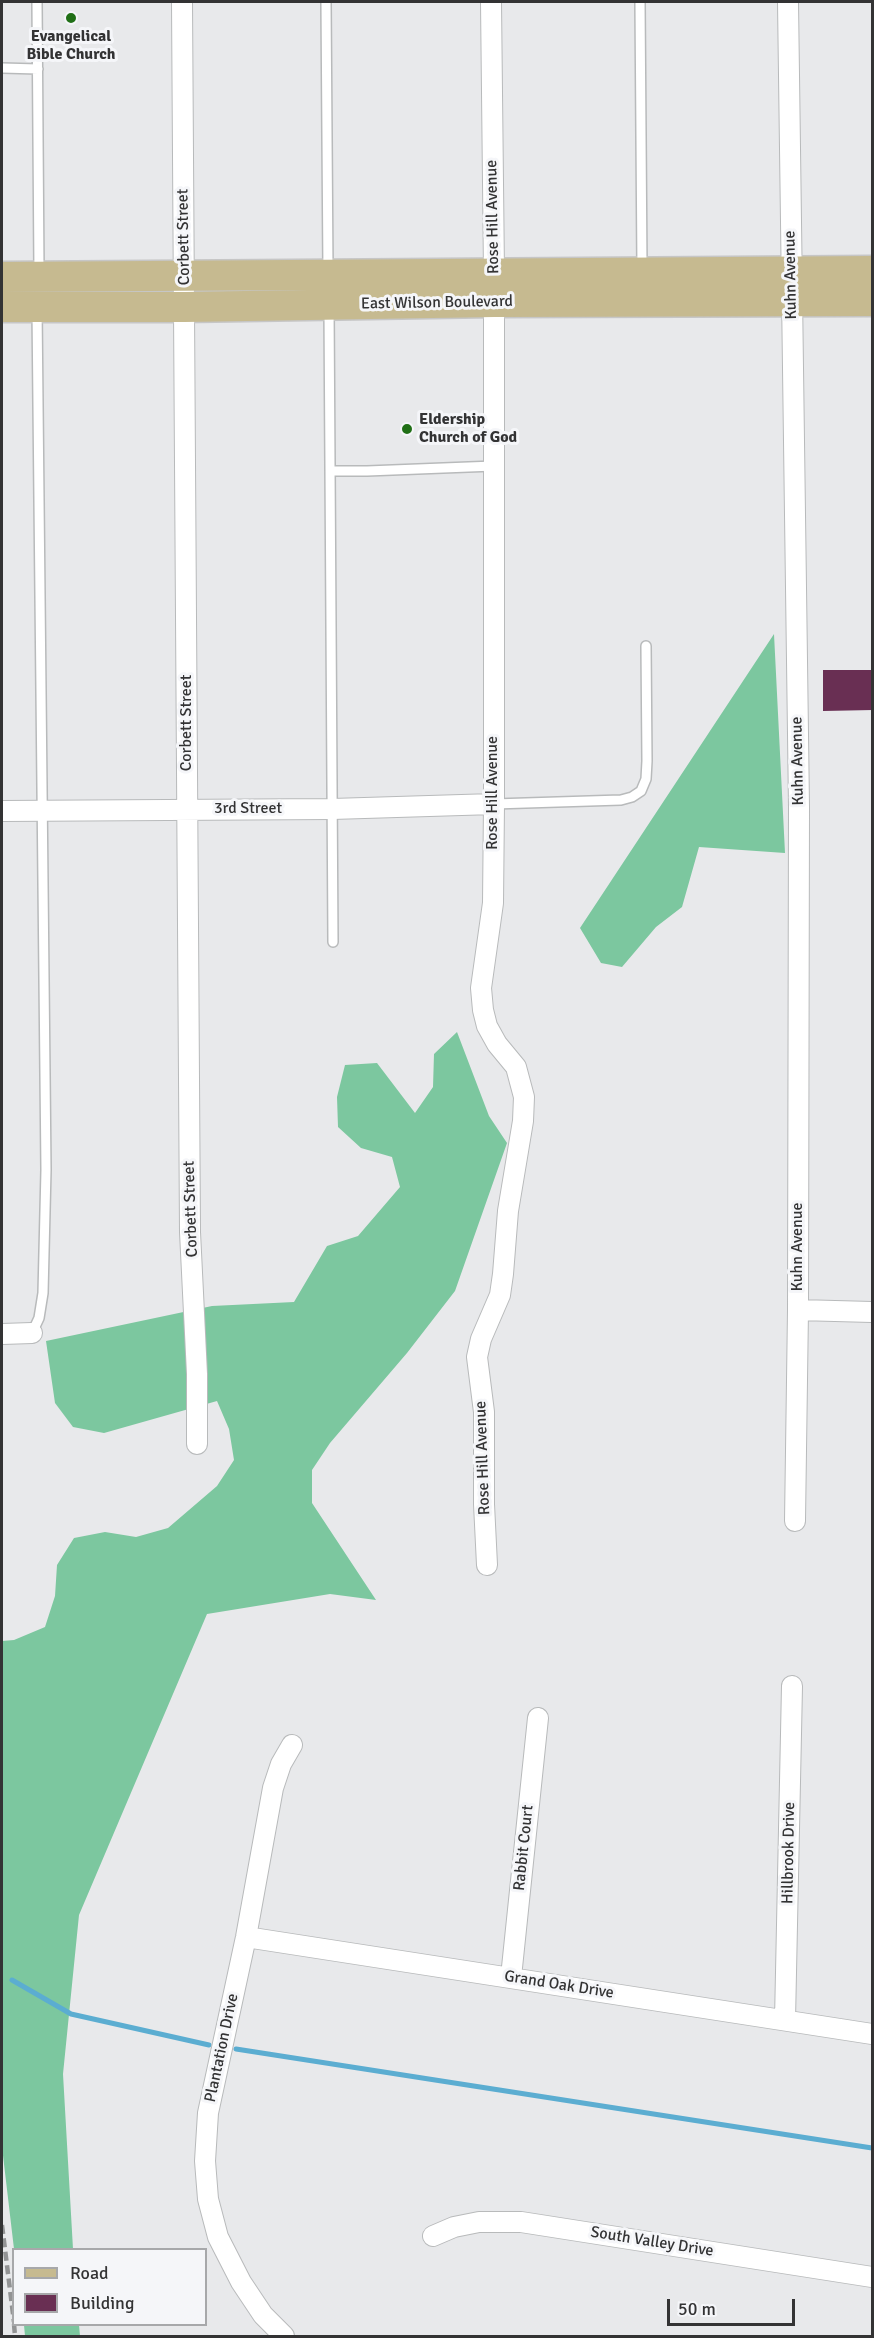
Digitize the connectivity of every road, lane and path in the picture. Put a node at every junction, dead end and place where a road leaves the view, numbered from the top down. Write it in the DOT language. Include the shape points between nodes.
graph roads {
  1 [pos="37,2"];
  2 [pos="182,2"];
  3 [pos="326,2"];
  4 [pos="491,2"];
  5 [pos="640,2"];
  6 [pos="788,2"];
  7 [pos="2,68"];
  8 [pos="38,69"];
  9 [pos="873,271"];
  10 [pos="642,273"];
  11 [pos="328,274"];
  12 [pos="2,277"];
  13 [pos="39,277"];
  14 [pos="184,277"];
  15 [pos="791,286"];
  16 [pos="494,287"];
  17 [pos="873,301"];
  18 [pos="329,306"];
  19 [pos="2,307"];
  20 [pos="37,307"];
  21 [pos="185,307"];
  22 [pos="494,466"];
  23 [pos="330,471"];
  24 [pos="646,646"];
  25 [pos="494,804"];
  26 [pos="188,809"];
  27 [pos="332,809"];
  28 [pos="42,810"];
  29 [pos="2,811"];
  30 [pos="333,942"];
  31 [pos="798,1310"];
  32 [pos="873,1312"];
  33 [pos="32,1333"];
  34 [pos="2,1334"];
  35 [pos="197,1444"];
  36 [pos="795,1521"];
  37 [pos="488,1565"];
  38 [pos="792,1686"];
  39 [pos="538,1718"];
  40 [pos="292,1745"];
  41 [pos="246,1937"];
  42 [pos="511,1977"];
  43 [pos="785,2020"];
  44 [pos="873,2034"];
  45 [pos="433,2236"];
  46 [pos="873,2277"];
  47 [pos="284,2337"];
  1 -- 8 [label="lane"];
  2 -- 14 [label="street, Corbett Street"];
  3 -- 11 [label="lane"];
  4 -- 16 [label="street, Rose Hill Avenue"];
  5 -- 10 [label="lane"];
  6 -- 15 [label="street, Kuhn Avenue"];
  7 -- 8 [label="lane"];
  8 -- 13 [label="lane"];
  9 -- 15 [label="main road, East Wilson Boulevard"];
  10 -- 15 [label="main road, East Wilson Boulevard"];
  10 -- 16 [label="main road, East Wilson Boulevard"];
  11 -- 14 [label="main road, East Wilson Boulevard"];
  11 -- 16 [label="main road, East Wilson Boulevard"];
  12 -- 13 [label="main road, East Wilson Boulevard"];
  13 -- 14 [label="main road, East Wilson Boulevard"];
  14 -- 21 [label="street, Corbett Street"];
  15 -- 16 [label="main road, East Wilson Boulevard"];
  15 -- 17 [label="main road, East Wilson Boulevard"];
  15 -- 31 [label="street, Kuhn Avenue" via="799,807"];
  16 -- 18 [label="main road, East Wilson Boulevard"];
  16 -- 22 [label="street, Rose Hill Avenue"];
  18 -- 21 [label="main road, East Wilson Boulevard"];
  18 -- 23 [label="lane"];
  19 -- 20 [label="main road, East Wilson Boulevard"];
  20 -- 21 [label="main road, East Wilson Boulevard"];
  20 -- 28 [label="lane"];
  21 -- 26 [label="street, Corbett Street"];
  22 -- 23 [label="lane"];
  22 -- 25 [label="street, Rose Hill Avenue"];
  23 -- 27 [label="lane"];
  24 -- 25 [label="lane" via="647,761 641,791 621,800"];
  25 -- 27 [label="street, 3rd Street"];
  25 -- 37 [label="street, Rose Hill Avenue" via="493,903 483,964 483,1010 492,1035 516,1067 524,1097 508,1211 504,1274 477,1357 484,1412"];
  26 -- 27 [label="street, 3rd Street"];
  26 -- 28 [label="street, 3rd Street"];
  26 -- 35 [label="street, Corbett Street" via="190,1232"];
  27 -- 30 [label="lane"];
  28 -- 29 [label="street, 3rd Street"];
  28 -- 33 [label="lane" via="45,1251 39,1318"];
  31 -- 32 [label="street"];
  31 -- 36 [label="street, Kuhn Avenue"];
  33 -- 34 [label="street"];
  38 -- 43 [label="street, Hillbrook Drive"];
  39 -- 42 [label="street, Rabbit Court"];
  40 -- 41 [label="street, Plantation Drive" via="273,1788"];
  41 -- 42 [label="street, Grand Oak Drive"];
  41 -- 47 [label="street, Plantation Drive" via="208,2113 208,2199 218,2237 241,2282"];
  42 -- 43 [label="street, Grand Oak Drive"];
  43 -- 44 [label="street, Grand Oak Drive"];
  45 -- 46 [label="street, South Valley Drive" via="478,2222 521,2222"];
}
